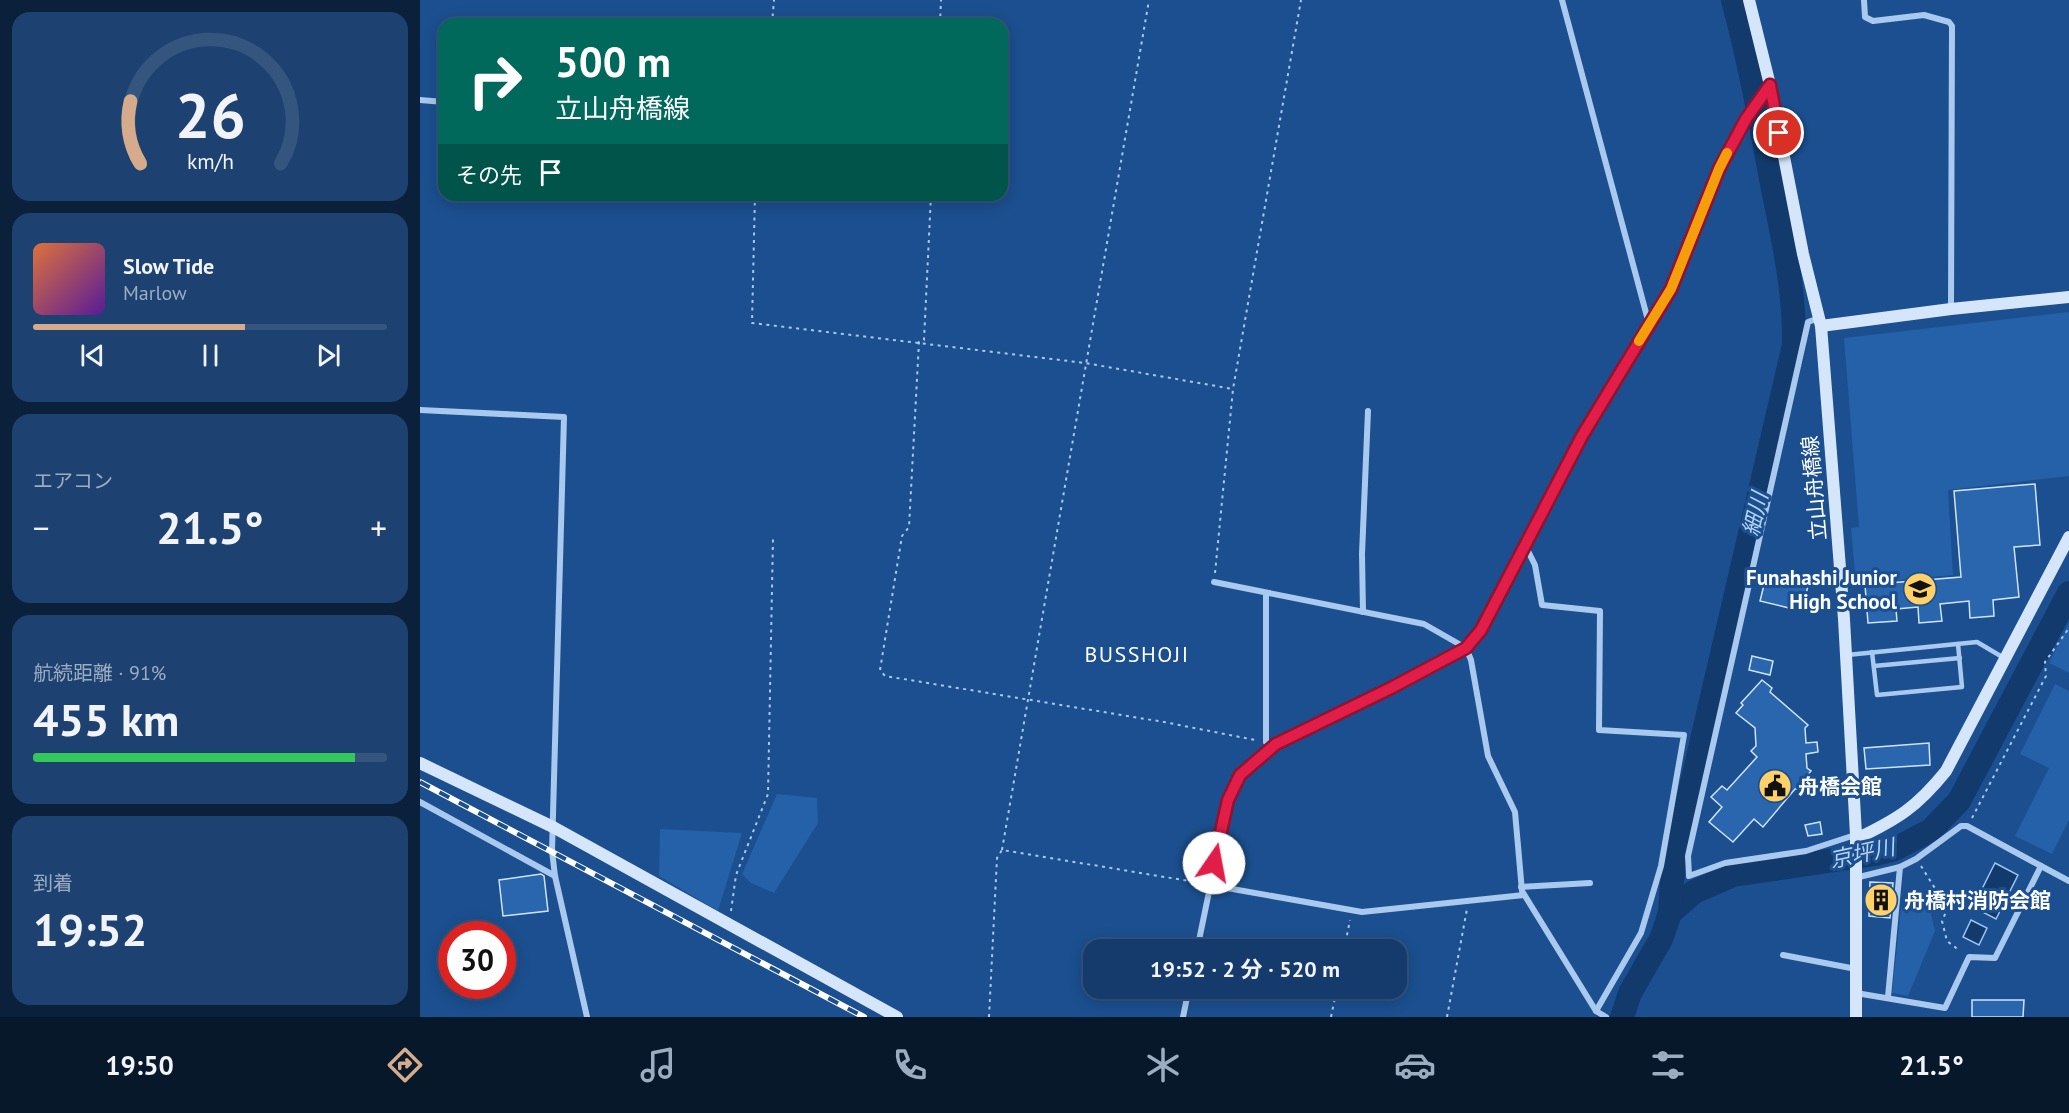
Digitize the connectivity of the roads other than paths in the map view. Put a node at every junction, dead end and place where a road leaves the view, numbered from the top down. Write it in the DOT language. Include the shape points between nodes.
graph roads {
  1 [pos="1562,0"];
  2 [pos="1749,0"];
  3 [pos="1864,0"];
  4 [pos="1770,85"];
  5 [pos="420,100"];
  6 [pos="438,102"];
  7 [pos="2069,297"];
  8 [pos="1951,309"];
  9 [pos="1820,322"];
  10 [pos="1649,324"];
  11 [pos="420,410"];
  12 [pos="1368,411"];
  13 [pos="2069,537"];
  14 [pos="1525,545"];
  15 [pos="1214,582"];
  16 [pos="1266,593"];
  17 [pos="1363,612"];
  18 [pos="1958,644"];
  19 [pos="1466,648"];
  20 [pos="1872,652"];
  21 [pos="1846,655"];
  22 [pos="1960,658"];
  23 [pos="2004,658"];
  24 [pos="1874,666"];
  25 [pos="1266,742"];
  26 [pos="420,764"];
  27 [pos="420,802"];
  28 [pos="553,827"];
  29 [pos="1856,837"];
  30 [pos="2041,866"];
  31 [pos="1900,867"];
  32 [pos="555,876"];
  33 [pos="1855,878"];
  34 [pos="2069,881"];
  35 [pos="1590,883"];
  36 [pos="1210,885"];
  37 [pos="1521,887"];
  38 [pos="1524,895"];
  39 [pos="1199,939"];
  40 [pos="1783,955"];
  41 [pos="1856,969"];
  42 [pos="1856,993"];
  43 [pos="1888,997"];
  44 [pos="1187,999"];
  45 [pos="1596,1011"];
  46 [pos="587,1017"];
  47 [pos="897,1017"];
  48 [pos="1183,1017"];
  49 [pos="1605,1017"];
  50 [pos="1856,1017"];
  1 -- 10 [label="street"];
  2 -- 4 [label="street, 立山舟橋線"];
  3 -- 8 [label="street" via="1865,17 1872,21 1924,15 1952,26"];
  4 -- 9 [label="street, 立山舟橋線"];
  4 -- 10 [label="street" via="1719,169 1671,289"];
  5 -- 6 [label="street"];
  7 -- 8 [label="street"];
  8 -- 9 [label="street"];
  9 -- 21 [label="street, 立山舟橋線"];
  9 -- 29 [label="street" via="1808,322 1687,871 1689,876 1725,863 1806,851"];
  10 -- 14 [label="street" via="1582,436"];
  11 -- 28 [label="street" via="564,417"];
  12 -- 17 [label="street"];
  13 -- 23 [label="street"];
  14 -- 19 [label="street" via="1481,630"];
  14 -- 45 [label="street" via="1535,566 1542,605 1600,611 1599,730 1684,735 1661,866 1641,933"];
  15 -- 16 [label="street"];
  16 -- 17 [label="street"];
  16 -- 25 [label="street"];
  17 -- 19 [label="street" via="1424,624"];
  18 -- 20 [label="lane"];
  18 -- 22 [label="lane"];
  18 -- 23 [label="lane" via="1977,642"];
  19 -- 36 [label="street" via="1276,744 1240,775 1228,800"];
  19 -- 37 [label="street" via="1488,756 1515,813"];
  20 -- 21 [label="lane"];
  20 -- 24 [label="lane"];
  21 -- 29 [label="street, 立山舟橋線"];
  22 -- 24 [label="lane"];
  22 -- 24 [label="lane" via="1962,687 1877,695"];
  23 -- 29 [label="street" via="1946,771 1924,798 1889,823"];
  26 -- 28 [label="street"];
  27 -- 32 [label="street"];
  28 -- 32 [label="street"];
  28 -- 47 [label="street"];
  29 -- 33 [label="street, 立山舟橋線"];
  30 -- 31 [label="street" via="1961,826"];
  30 -- 34 [label="street"];
  30 -- 43 [label="street" via="1995,958 1970,957 1945,1008"];
  31 -- 33 [label="street"];
  31 -- 43 [label="street"];
  32 -- 46 [label="street"];
  33 -- 41 [label="street, 立山舟橋線"];
  35 -- 37 [label="street"];
  36 -- 38 [label="street" via="1362,912"];
  36 -- 39 [label="street"];
  37 -- 38 [label="street"];
  38 -- 45 [label="street"];
  40 -- 41 [label="street"];
  41 -- 42 [label="street, 立山舟橋線"];
  42 -- 43 [label="street"];
  42 -- 50 [label="street, 立山舟橋線"];
  44 -- 48 [label="street"];
  45 -- 49 [label="street"];
}
